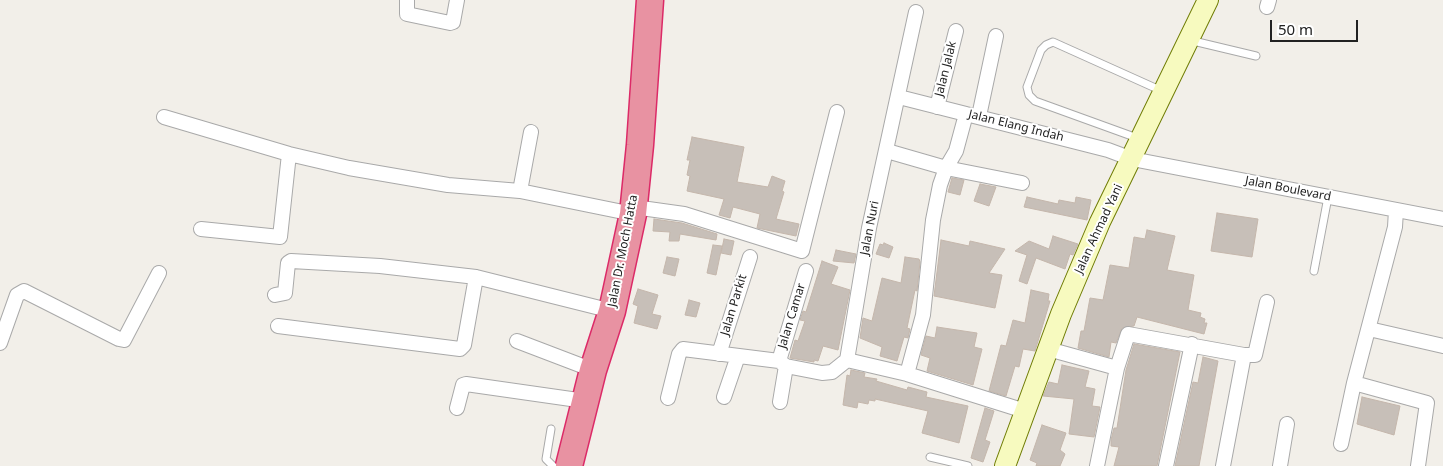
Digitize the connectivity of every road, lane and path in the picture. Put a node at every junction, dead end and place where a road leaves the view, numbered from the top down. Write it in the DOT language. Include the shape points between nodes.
graph roads {
  1 [pos="407,0"];
  2 [pos="457,0"];
  3 [pos="650,0"];
  4 [pos="1208,0"];
  5 [pos="916,12"];
  6 [pos="956,31"];
  7 [pos="996,36"];
  8 [pos="1189,40"];
  9 [pos="1256,56"];
  10 [pos="1163,92"];
  11 [pos="899,97"];
  12 [pos="937,107"];
  13 [pos="838,112"];
  14 [pos="972,115"];
  15 [pos="164,117"];
  16 [pos="531,132"];
  17 [pos="1140,140"];
  18 [pos="887,151"];
  19 [pos="290,154"];
  20 [pos="1132,158"];
  21 [pos="946,168"];
  22 [pos="1022,184"];
  23 [pos="520,191"];
  24 [pos="1328,197"];
  25 [pos="1396,210"];
  26 [pos="633,211"];
  27 [pos="1443,219"];
  28 [pos="201,230"];
  29 [pos="750,257"];
  30 [pos="806,271"];
  31 [pos="1314,271"];
  32 [pos="159,273"];
  33 [pos="476,277"];
  34 [pos="276,295"];
  35 [pos="1267,302"];
  36 [pos="612,311"];
  37 [pos="278,326"];
  38 [pos="1368,329"];
  39 [pos="517,341"];
  40 [pos="0,343"];
  41 [pos="1192,344"];
  42 [pos="1443,346"];
  43 [pos="1048,349"];
  44 [pos="719,354"];
  45 [pos="1244,355"];
  46 [pos="738,356"];
  47 [pos="847,360"];
  48 [pos="783,363"];
  49 [pos="1116,368"];
  50 [pos="593,370"];
  51 [pos="908,374"];
  52 [pos="1354,383"];
  53 [pos="724,397"];
  54 [pos="668,398"];
  55 [pos="585,401"];
  56 [pos="780,402"];
  57 [pos="457,408"];
  58 [pos="1025,411"];
  59 [pos="1287,424"];
  60 [pos="551,429"];
  61 [pos="1341,444"];
  62 [pos="930,456"];
  63 [pos="553,466"];
  64 [pos="569,466"];
  65 [pos="968,466"];
  66 [pos="1006,466"];
  67 [pos="1097,466"];
  68 [pos="1166,466"];
  69 [pos="1223,466"];
  70 [pos="1280,466"];
  71 [pos="1418,466"];
  1 -- 2 [label="street" via="407,14 450,23 453,22"];
  3 -- 26 [label="highway, Jalan Dr. Moch Hatta"];
  4 -- 8 [label="street, Jalan Ahmad Yani"];
  5 -- 11 [label="street, Jalan Nuri"];
  6 -- 12 [label="street, Jalan Jalak"];
  7 -- 14 [label="street"];
  8 -- 9 [label="lane"];
  8 -- 10 [label="street, Jalan Ahmad Yani"];
  10 -- 17 [label="street, Jalan Ahmad Yani"];
  10 -- 17 [label="lane" via="1053,42 1042,50 1027,87 1035,101"];
  11 -- 12 [label="street, Jalan Elang Indah"];
  11 -- 18 [label="street, Jalan Nuri"];
  12 -- 14 [label="street, Jalan Elang Indah"];
  13 -- 26 [label="street" via="802,251 684,214"];
  14 -- 20 [label="street, Jalan Elang Indah"];
  14 -- 21 [label="street"];
  15 -- 19 [label="street"];
  16 -- 23 [label="street"];
  17 -- 20 [label="street, Jalan Ahmad Yani"];
  18 -- 21 [label="street"];
  18 -- 47 [label="street, Jalan Nuri" via="869,228"];
  19 -- 23 [label="street" via="417,180"];
  19 -- 28 [label="street" via="280,237"];
  20 -- 24 [label="street, Jalan Boulevard"];
  20 -- 43 [label="street, Jalan Ahmad Yani" via="1100,222"];
  21 -- 22 [label="street"];
  21 -- 51 [label="street" via="933,220 923,315"];
  23 -- 26 [label="street"];
  24 -- 25 [label="street, Jalan Boulevard"];
  24 -- 31 [label="lane"];
  25 -- 27 [label="street, Jalan Boulevard"];
  25 -- 38 [label="street" via="1395,227"];
  26 -- 36 [label="highway, Jalan Dr. Moch Hatta"];
  29 -- 44 [label="street, Jalan Parkit"];
  30 -- 48 [label="street, Jalan Camar"];
  32 -- 40 [label="street" via="124,340 24,291 17,295"];
  33 -- 34 [label="street" via="380,266 291,261 288,263 285,293"];
  33 -- 36 [label="street"];
  33 -- 37 [label="street" via="464,344 460,349"];
  35 -- 45 [label="street" via="1256,354"];
  36 -- 50 [label="highway, Jalan Dr. Moch Hatta"];
  38 -- 42 [label="street"];
  38 -- 52 [label="street"];
  39 -- 50 [label="street"];
  41 -- 45 [label="street"];
  41 -- 49 [label="street" via="1129,333"];
  41 -- 68 [label="street"];
  43 -- 49 [label="street"];
  43 -- 58 [label="street, Jalan Ahmad Yani"];
  44 -- 46 [label="street"];
  44 -- 54 [label="street" via="681,350"];
  45 -- 69 [label="street"];
  46 -- 48 [label="street"];
  46 -- 53 [label="street"];
  47 -- 48 [label="street" via="828,373"];
  47 -- 51 [label="street"];
  48 -- 56 [label="street, Jalan Camar"];
  49 -- 67 [label="street"];
  50 -- 55 [label="highway, Jalan Dr. Moch Hatta"];
  51 -- 58 [label="street"];
  52 -- 61 [label="street"];
  52 -- 71 [label="street" via="1427,403"];
  55 -- 57 [label="street" via="466,384"];
  55 -- 64 [label="highway, Jalan Dr. Moch Hatta"];
  58 -- 66 [label="street, Jalan Ahmad Yani"];
  59 -- 70 [label="street"];
  60 -- 63 [label="lane" via="546,459"];
  62 -- 65 [label="lane"];
}
